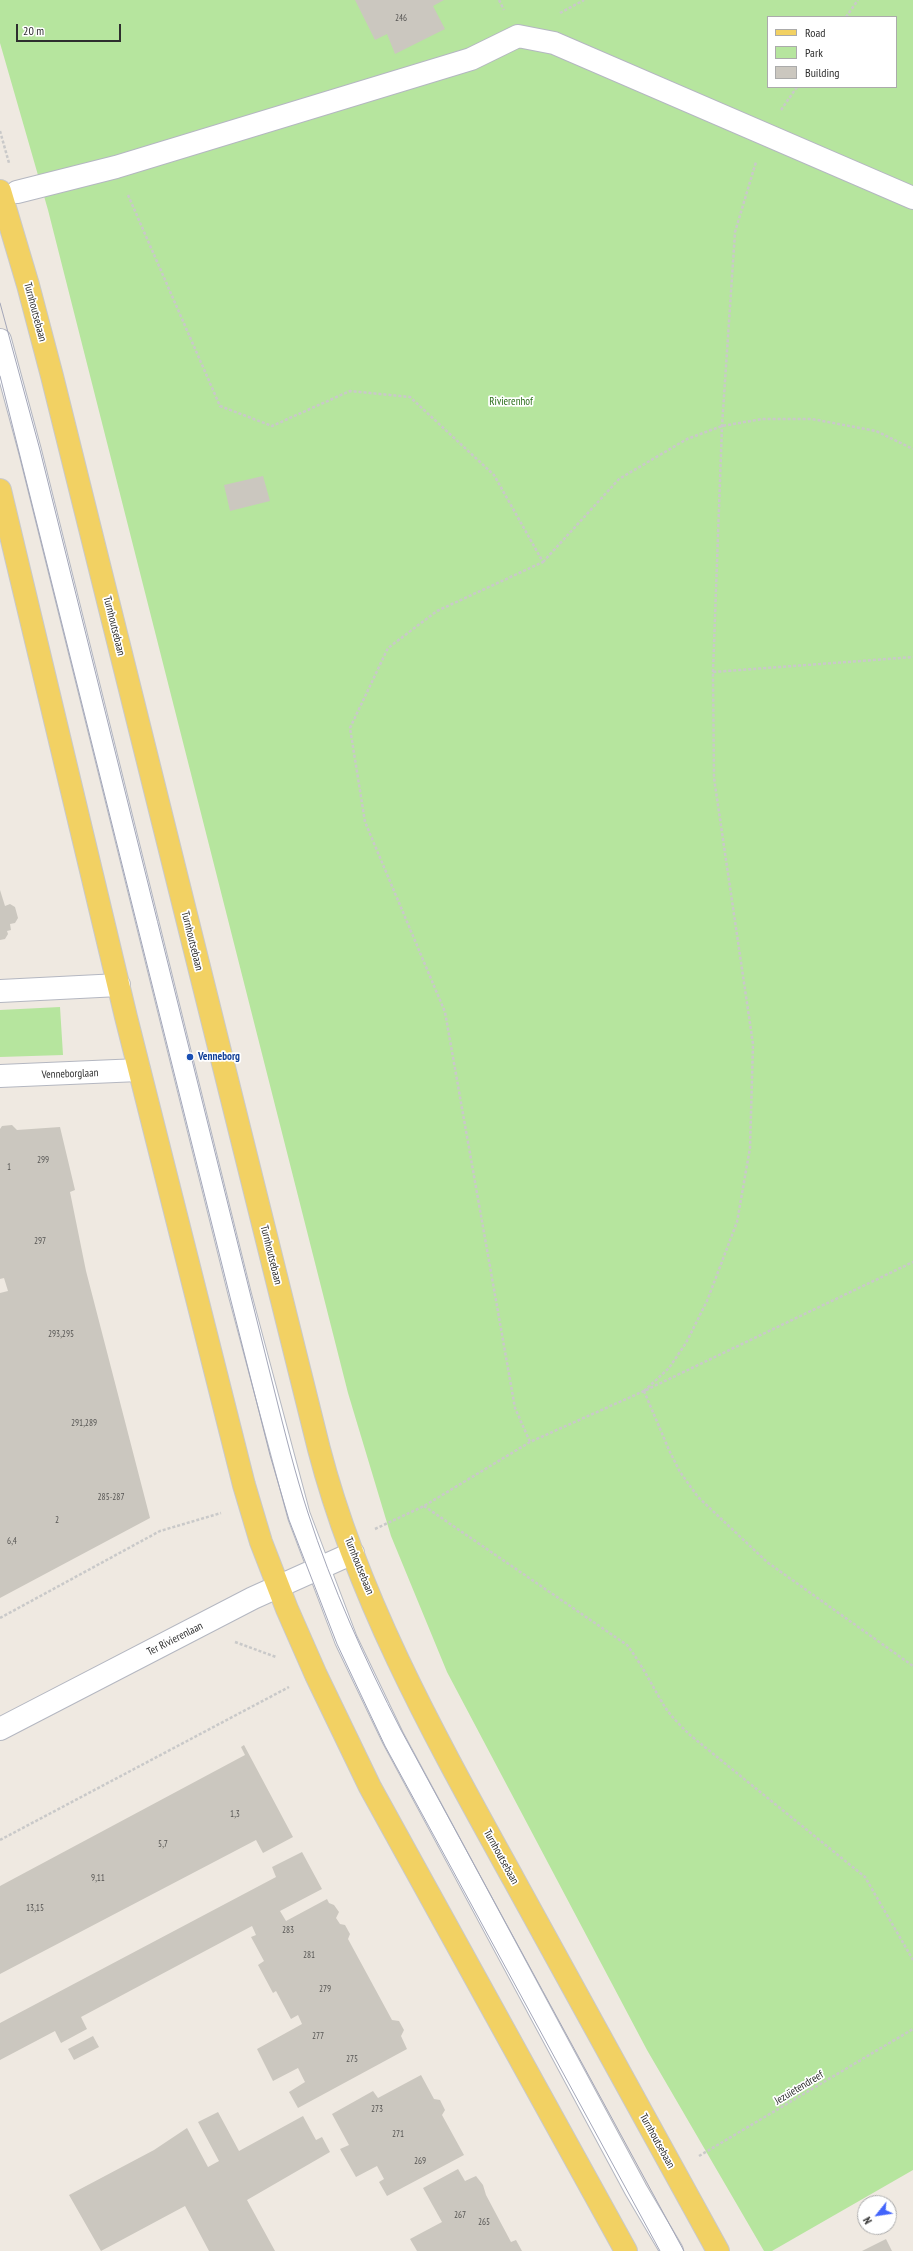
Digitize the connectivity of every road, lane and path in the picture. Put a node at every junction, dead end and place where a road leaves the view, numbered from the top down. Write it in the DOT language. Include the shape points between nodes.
graph roads {
  1 [pos="858,0"];
  2 [pos="847,16"];
  3 [pos="765,134"];
  4 [pos="116,167"];
  5 [pos="9,191"];
  6 [pos="913,198"];
  7 [pos="0,340"];
  8 [pos="722,426"];
  9 [pos="913,449"];
  10 [pos="0,490"];
  11 [pos="543,562"];
  12 [pos="913,657"];
  13 [pos="713,672"];
  14 [pos="119,985"];
  15 [pos="0,990"];
  16 [pos="139,1070"];
  17 [pos="0,1076"];
  18 [pos="913,1262"];
  19 [pos="644,1391"];
  20 [pos="530,1442"];
  21 [pos="424,1506"];
  22 [pos="226,1512"];
  23 [pos="350,1546"];
  24 [pos="317,1568"];
  25 [pos="278,1586"];
  26 [pos="0,1618"];
  27 [pos="197,1628"];
  28 [pos="278,1658"];
  29 [pos="913,1666"];
  30 [pos="292,1686"];
  31 [pos="0,1729"];
  32 [pos="0,1840"];
  33 [pos="913,1960"];
  34 [pos="913,2029"];
  35 [pos="693,2158"];
  36 [pos="626,2251"];
  37 [pos="672,2251"];
  38 [pos="718,2251"];
  1 -- 2 [label="path"];
  3 -- 4 [label="street" via="554,43 518,36 471,59"];
  3 -- 6 [label="street"];
  3 -- 8 [label="path" via="735,232"];
  4 -- 5 [label="street"];
  4 -- 11 [label="path" via="220,406 272,426 350,391 410,397 494,475"];
  5 -- 23 [label="main road, Turnhoutsebaan" via="28,285 327,1481"];
  7 -- 24 [label="street" via="30,451 240,1295 291,1492"];
  8 -- 9 [label="path" via="762,419 812,419 876,431"];
  8 -- 11 [label="path" via="687,439 619,479"];
  8 -- 13 [label="path"];
  10 -- 14 [label="main road"];
  11 -- 20 [label="path" via="437,611 388,648 350,728 365,822 445,1012 516,1408"];
  12 -- 13 [label="path"];
  13 -- 19 [label="path" via="714,778 753,1044 750,1148 737,1222 707,1301 686,1343 669,1368"];
  14 -- 15 [label="street"];
  14 -- 16 [label="main road"];
  16 -- 17 [label="street, Venneborglaan"];
  16 -- 25 [label="main road" via="244,1485 261,1542"];
  18 -- 19 [label="path"];
  19 -- 20 [label="path"];
  19 -- 29 [label="path" via="674,1461 698,1497 767,1562"];
  20 -- 21 [label="path"];
  21 -- 23 [label="path" via="370,1531"];
  21 -- 33 [label="path" via="627,1645 641,1662 666,1707 690,1735 865,1877"];
  22 -- 26 [label="path" via="160,1532"];
  23 -- 24 [label="street, Ter Rivierenlaan"];
  23 -- 38 [label="main road, Turnhoutsebaan" via="389,1640 438,1742"];
  24 -- 25 [label="street, Ter Rivierenlaan"];
  24 -- 37 [label="street" via="346,1640 393,1738 632,2183"];
  25 -- 27 [label="street, Ter Rivierenlaan"];
  25 -- 36 [label="main road" via="316,1675 370,1787"];
  27 -- 28 [label="path"];
  27 -- 31 [label="street, Ter Rivierenlaan"];
  30 -- 32 [label="path"];
  34 -- 35 [label="path, Jezuïetendreef"];
}
